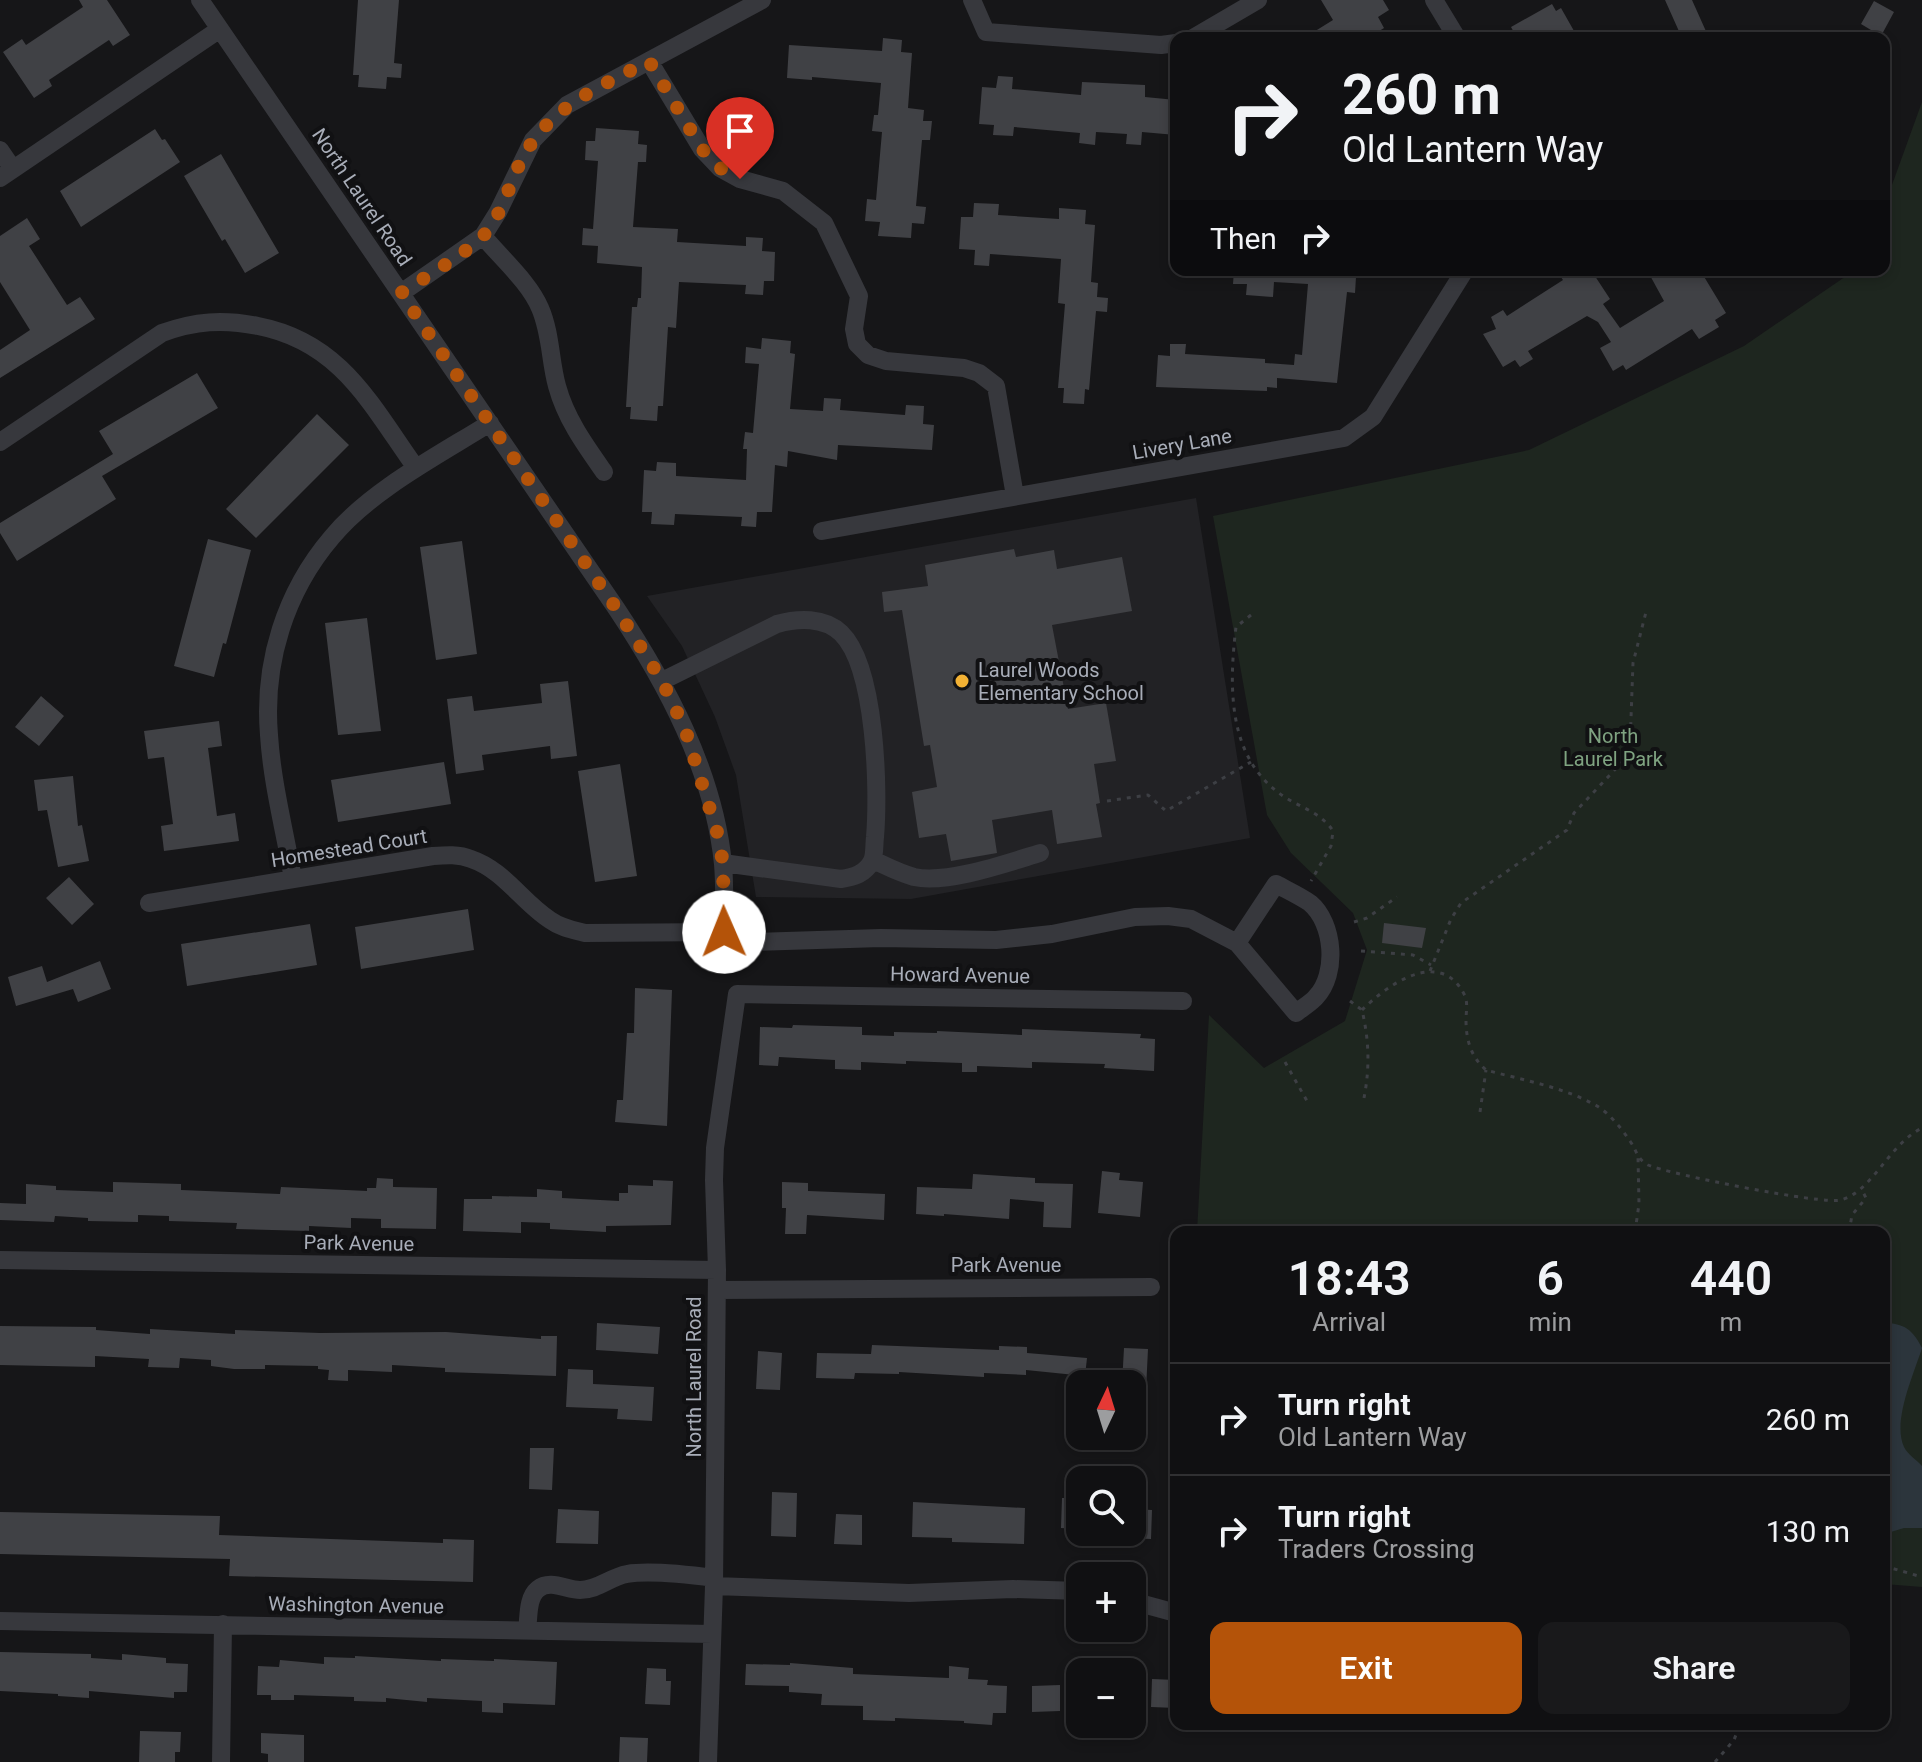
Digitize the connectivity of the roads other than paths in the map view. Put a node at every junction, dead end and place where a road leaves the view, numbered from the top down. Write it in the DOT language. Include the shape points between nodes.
graph roads {
  1 [pos="200,0"];
  2 [pos="762,0"];
  3 [pos="972,0"];
  4 [pos="1258,0"];
  5 [pos="1434,0"];
  6 [pos="220,29"];
  7 [pos="1203,32"];
  8 [pos="1453,32"];
  9 [pos="1170,44"];
  10 [pos="649,61"];
  11 [pos="0,150"];
  12 [pos="6,174"];
  13 [pos="483,236"];
  14 [pos="1461,276"];
  15 [pos="401,293"];
  16 [pos="490,423"];
  17 [pos="0,442"];
  18 [pos="416,468"];
  19 [pos="604,472"];
  20 [pos="1015,496"];
  21 [pos="822,531"];
  22 [pos="662,681"];
  23 [pos="1040,853"];
  24 [pos="873,860"];
  25 [pos="723,863"];
  26 [pos="293,879"];
  27 [pos="149,903"];
  28 [pos="724,932"];
  29 [pos="1237,943"];
  30 [pos="737,994"];
  31 [pos="1183,1001"];
  32 [pos="0,1260"];
  33 [pos="717,1270"];
  34 [pos="1151,1287"];
  35 [pos="717,1290"];
  36 [pos="714,1582"];
  37 [pos="1066,1591"];
  38 [pos="1146,1605"];
  39 [pos="1170,1611"];
  40 [pos="0,1621"];
  41 [pos="223,1624"];
  42 [pos="527,1630"];
  43 [pos="712,1634"];
  44 [pos="221,1762"];
  45 [pos="708,1762"];
  1 -- 6 [label="street, North Laurel Road"];
  2 -- 10 [label="street"];
  3 -- 9 [label="street" via="986,32"];
  4 -- 7 [label="street"];
  5 -- 8 [label="street"];
  6 -- 12 [label="street"];
  6 -- 15 [label="street, North Laurel Road"];
  10 -- 13 [label="street" via="567,105 548,122 527,150"];
  10 -- 20 [label="street" via="702,149 720,168 783,191 824,223 859,296 854,329 857,344 868,355 964,368 996,386"];
  11 -- 12 [label="street"];
  13 -- 15 [label="street"];
  13 -- 19 [label="street" via="539,306 564,407"];
  14 -- 20 [label="street, Livery Lane" via="1373,417 1344,438"];
  15 -- 16 [label="street, North Laurel Road"];
  16 -- 18 [label="street"];
  16 -- 22 [label="street, North Laurel Road"];
  17 -- 18 [label="street" via="162,333 213,321 272,328 324,352 353,379"];
  18 -- 26 [label="street" via="332,536 303,578 281,626 268,686 269,736"];
  20 -- 21 [label="street, Livery Lane"];
  22 -- 24 [label="street" via="777,624 810,620 839,631 850,643 872,723 877,813"];
  22 -- 25 [label="street, North Laurel Road" via="704,785"];
  23 -- 24 [label="street" via="936,877 908,875"];
  24 -- 25 [label="street" via="854,877 841,879"];
  25 -- 28 [label="street, North Laurel Road"];
  26 -- 27 [label="street, Homestead Court"];
  26 -- 28 [label="street, Homestead Court" via="454,855 490,869 549,920 566,928 585,933"];
  28 -- 29 [label="street, Homestead Court" via="750,942 996,940 1168,916 1191,919"];
  29 -- 29 [label="street" via="1296,1013 1318,996 1328,975 1330,950 1323,920 1310,904 1276,884"];
  30 -- 31 [label="street, Howard Avenue"];
  30 -- 33 [label="street, North Laurel Road" via="715,1148"];
  32 -- 33 [label="street, Park Avenue"];
  33 -- 35 [label="street, North Laurel Road"];
  34 -- 35 [label="street, Park Avenue"];
  35 -- 36 [label="street, North Laurel Road"];
  36 -- 37 [label="street" via="909,1593"];
  36 -- 42 [label="street" via="627,1574 589,1589 546,1585 530,1600"];
  36 -- 43 [label="street, North Laurel Road"];
  38 -- 39 [label="street"];
  40 -- 41 [label="street, Washington Avenue"];
  41 -- 42 [label="street, Washington Avenue"];
  41 -- 44 [label="street"];
  42 -- 43 [label="street, Washington Avenue"];
  43 -- 45 [label="street, North Laurel Road"];
}
